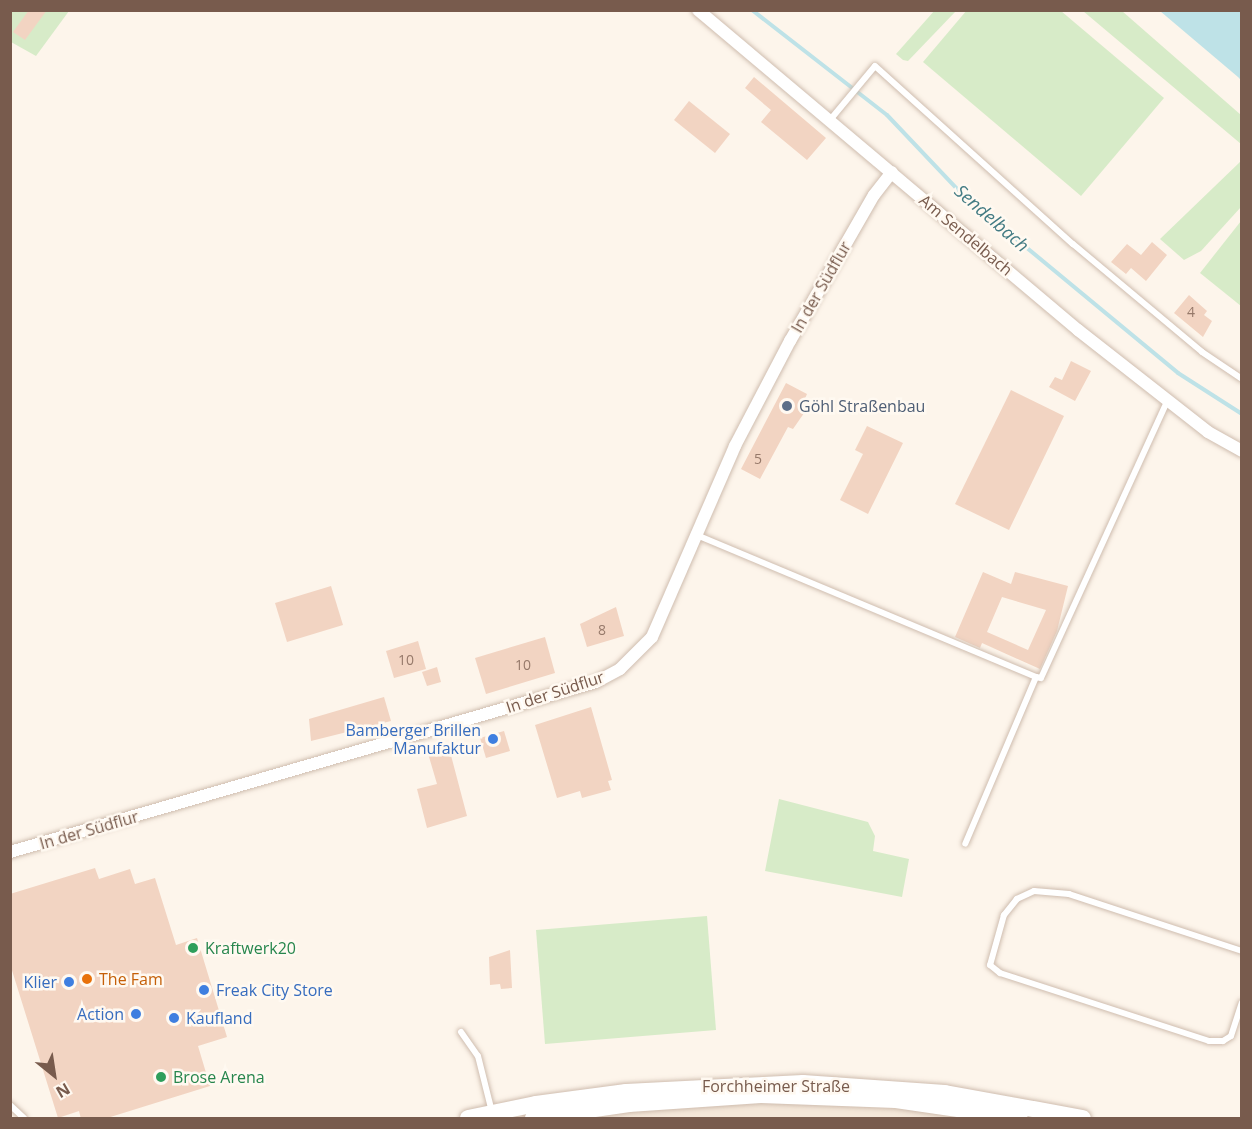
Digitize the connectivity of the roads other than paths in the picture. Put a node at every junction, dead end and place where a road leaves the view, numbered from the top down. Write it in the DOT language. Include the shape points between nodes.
graph roads {
  1 [pos="698,10"];
  2 [pos="830,120"];
  3 [pos="892,172"];
  4 [pos="1242,379"];
  5 [pos="1167,401"];
  6 [pos="1242,451"];
  7 [pos="694,533"];
  8 [pos="1036,676"];
  9 [pos="965,844"];
  10 [pos="10,852"];
  11 [pos="1242,951"];
  12 [pos="1242,1003"];
  13 [pos="460,1032"];
  14 [pos="10,1106"];
  15 [pos="493,1116"];
  16 [pos="24,1119"];
  17 [pos="468,1119"];
  18 [pos="533,1119"];
  19 [pos="1020,1119"];
  20 [pos="1083,1119"];
  1 -- 2 [label="street, Am Sendelbach"];
  2 -- 3 [label="street, Am Sendelbach"];
  2 -- 4 [label="lane" via="875,66 1073,244 1202,352"];
  3 -- 5 [label="street, Am Sendelbach"];
  3 -- 7 [label="street, In der Südflur" via="874,195 790,341"];
  5 -- 6 [label="street, Am Sendelbach" via="1208,432"];
  5 -- 8 [label="lane" via="1041,678"];
  7 -- 8 [label="lane"];
  7 -- 10 [label="street, In der Südflur" via="652,637 633,658 596,682"];
  8 -- 9 [label="lane"];
  11 -- 12 [label="lane" via="1069,894 1034,891 1017,899 1004,915 990,964 1000,973 1209,1041 1231,1036"];
  13 -- 15 [label="lane" via="478,1056"];
  14 -- 16 [label="lane"];
  15 -- 17 [label="street, Forchheimer Straße"];
  15 -- 20 [label="street, Forchheimer Straße" via="582,1097 672,1087 803,1083 945,1093"];
  18 -- 19 [label="street, Forchheimer Straße" via="617,1106 761,1095 896,1100"];
}
